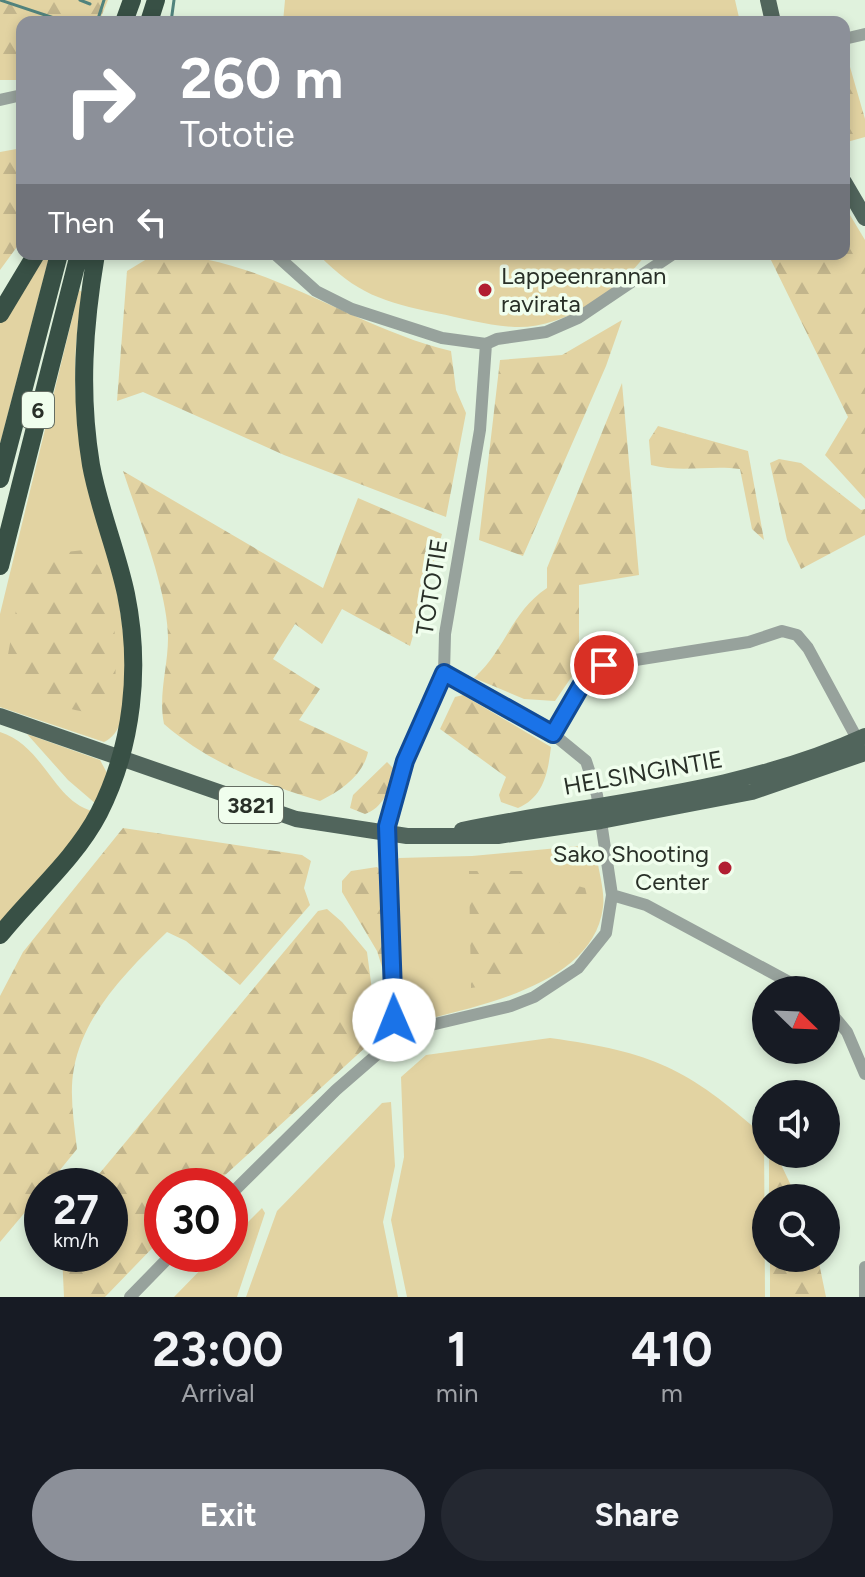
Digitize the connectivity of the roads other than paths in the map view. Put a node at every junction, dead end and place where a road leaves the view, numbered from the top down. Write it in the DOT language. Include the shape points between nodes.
graph roads {
  1 [pos="850,194"];
  2 [pos="865,218"];
  3 [pos="32,260"];
  4 [pos="57,260"];
  5 [pos="77,260"];
  6 [pos="95,260"];
  7 [pos="282,260"];
  8 [pos="664,260"];
  9 [pos="0,314"];
  10 [pos="486,344"];
  11 [pos="0,479"];
  12 [pos="0,566"];
  13 [pos="444,673"];
  14 [pos="0,716"];
  15 [pos="553,734"];
  16 [pos="863,745"];
  17 [pos="120,759"];
  18 [pos="600,813"];
  19 [pos="386,834"];
  20 [pos="612,895"];
  21 [pos="0,935"];
  22 [pos="778,976"];
  23 [pos="840,1025"];
  24 [pos="395,1042"];
  25 [pos="393,1055"];
  26 [pos="865,1074"];
  27 [pos="248,1177"];
  28 [pos="865,1267"];
  29 [pos="154,1272"];
  30 [pos="130,1297"];
  31 [pos="865,1297"];
  1 -- 2 [label="main road"];
  3 -- 9 [label="highway"];
  4 -- 11 [label="highway, 6"];
  5 -- 12 [label="highway, 6"];
  6 -- 17 [label="highway" via="83,351 87,433 134,648"];
  7 -- 10 [label="street" via="316,291 352,309 442,338"];
  8 -- 10 [label="street" via="578,318 546,332"];
  10 -- 13 [label="street, TOTOTIE" via="480,430 445,634"];
  13 -- 15 [label="street"];
  13 -- 19 [label="street" via="405,761"];
  14 -- 17 [label="main road, HELSINGINTIE / 3821"];
  15 -- 16 [label="street" via="589,672 604,665 749,642 782,631 797,635 808,648"];
  15 -- 18 [label="street" via="586,761"];
  16 -- 18 [label="main road, HELSINGINTIE / 3821" via="762,789"];
  17 -- 19 [label="main road, HELSINGINTIE / 3821" via="296,819"];
  17 -- 21 [label="highway" via="85,836"];
  18 -- 19 [label="main road, HELSINGINTIE / 3821" via="498,836"];
  18 -- 20 [label="street"];
  19 -- 24 [label="street"];
  20 -- 22 [label="street" via="646,905"];
  20 -- 24 [label="street" via="611,916 597,947 563,980 511,1006 431,1025"];
  23 -- 26 [label="street"];
  24 -- 25 [label="street"];
  24 -- 27 [label="street" via="336,1090"];
  28 -- 31 [label="street"];
  29 -- 30 [label="street"];
}
